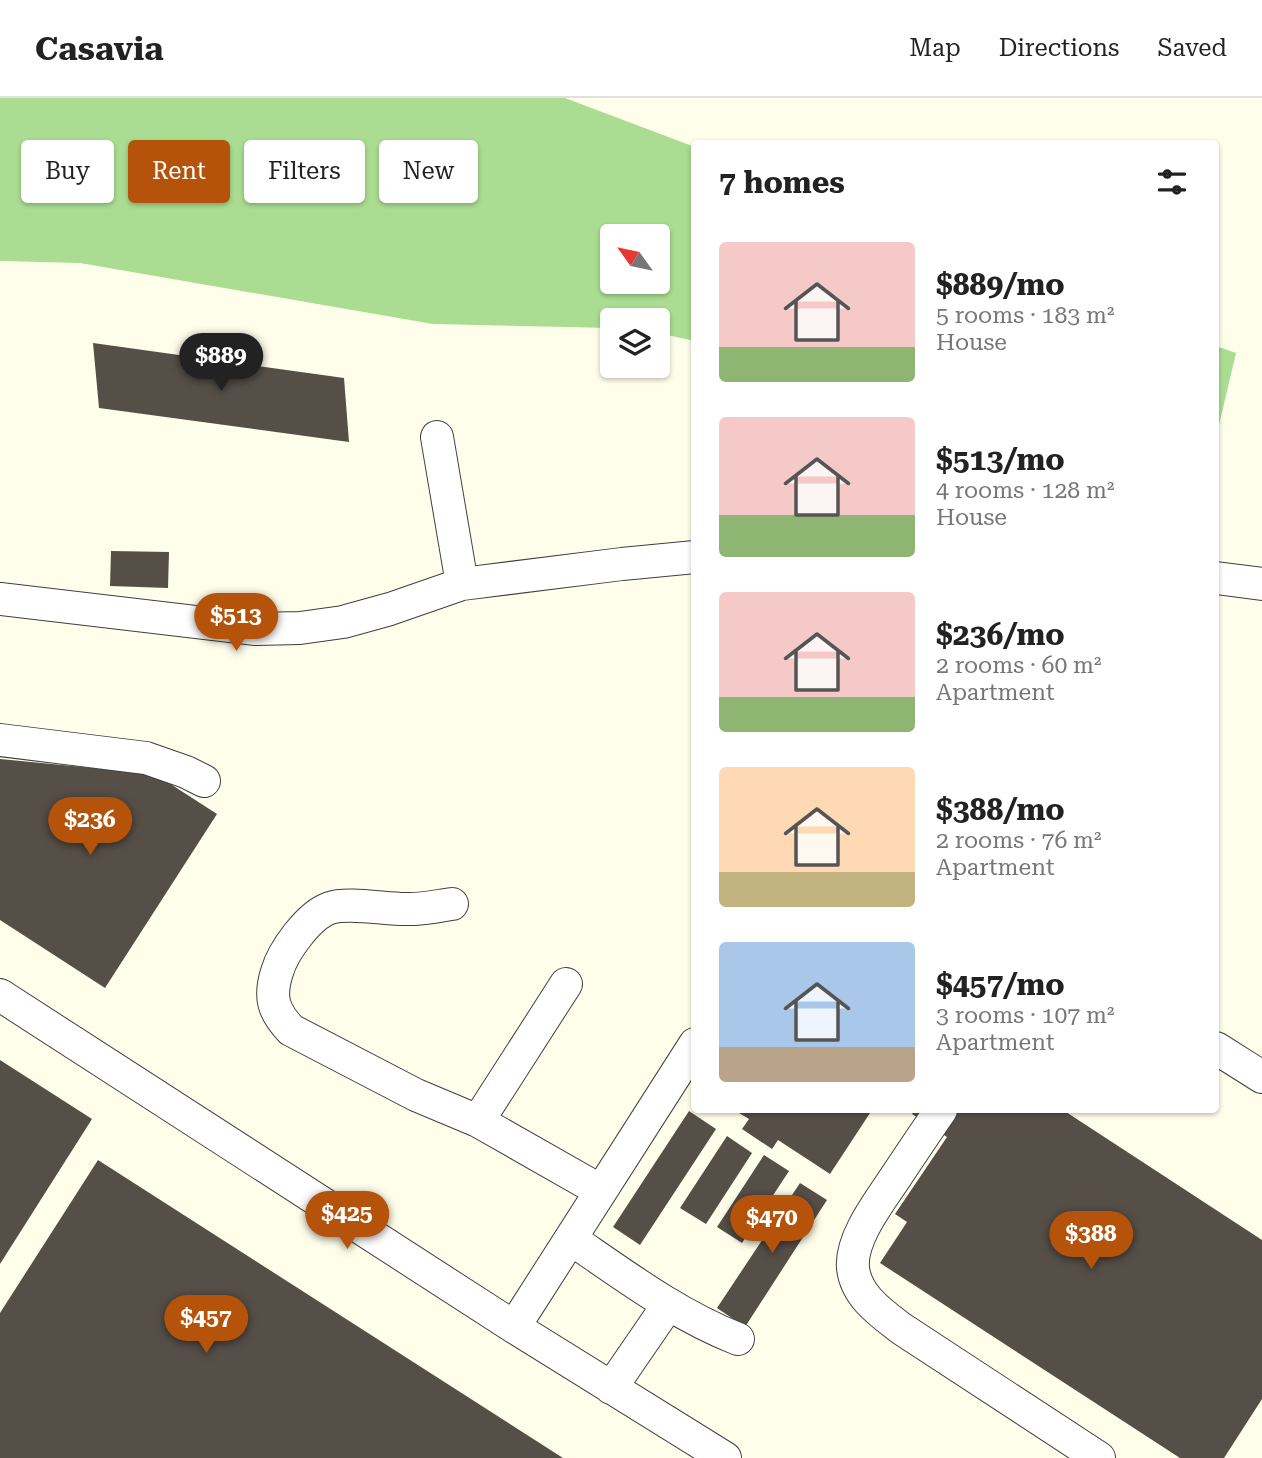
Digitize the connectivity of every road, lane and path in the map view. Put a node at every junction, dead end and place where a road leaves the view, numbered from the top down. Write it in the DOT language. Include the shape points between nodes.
graph roads {
  1 [pos="437,437"];
  2 [pos="691,557"];
  3 [pos="1219,578"];
  4 [pos="462,584"];
  5 [pos="1262,584"];
  6 [pos="0,599"];
  7 [pos="0,740"];
  8 [pos="204,781"];
  9 [pos="453,904"];
  10 [pos="566,984"];
  11 [pos="0,995"];
  12 [pos="691,1050"];
  13 [pos="1219,1050"];
  14 [pos="1262,1077"];
  15 [pos="939,1113"];
  16 [pos="478,1121"];
  17 [pos="601,1191"];
  18 [pos="571,1239"];
  19 [pos="668,1305"];
  20 [pos="514,1327"];
  21 [pos="738,1339"];
  22 [pos="611,1388"];
  23 [pos="725,1458"];
  24 [pos="1099,1458"];
  1 -- 4 [label="street"];
  2 -- 4 [label="street"];
  3 -- 5 [label="street"];
  4 -- 6 [label="street" via="343,622 300,628 256,629"];
  7 -- 8 [label="street" via="146,758"];
  9 -- 16 [label="street" via="407,910 330,908 295,937 280,960 272,992 281,1020 291,1030 416,1096"];
  10 -- 16 [label="street"];
  11 -- 20 [label="street"];
  12 -- 17 [label="street"];
  13 -- 14 [label="street"];
  15 -- 24 [label="street" via="873,1212 856,1247 853,1267 860,1291 902,1329"];
  16 -- 17 [label="street"];
  17 -- 18 [label="street"];
  18 -- 19 [label="street"];
  18 -- 20 [label="street"];
  19 -- 21 [label="street"];
  19 -- 22 [label="street"];
  20 -- 22 [label="street"];
  22 -- 23 [label="street"];
}
